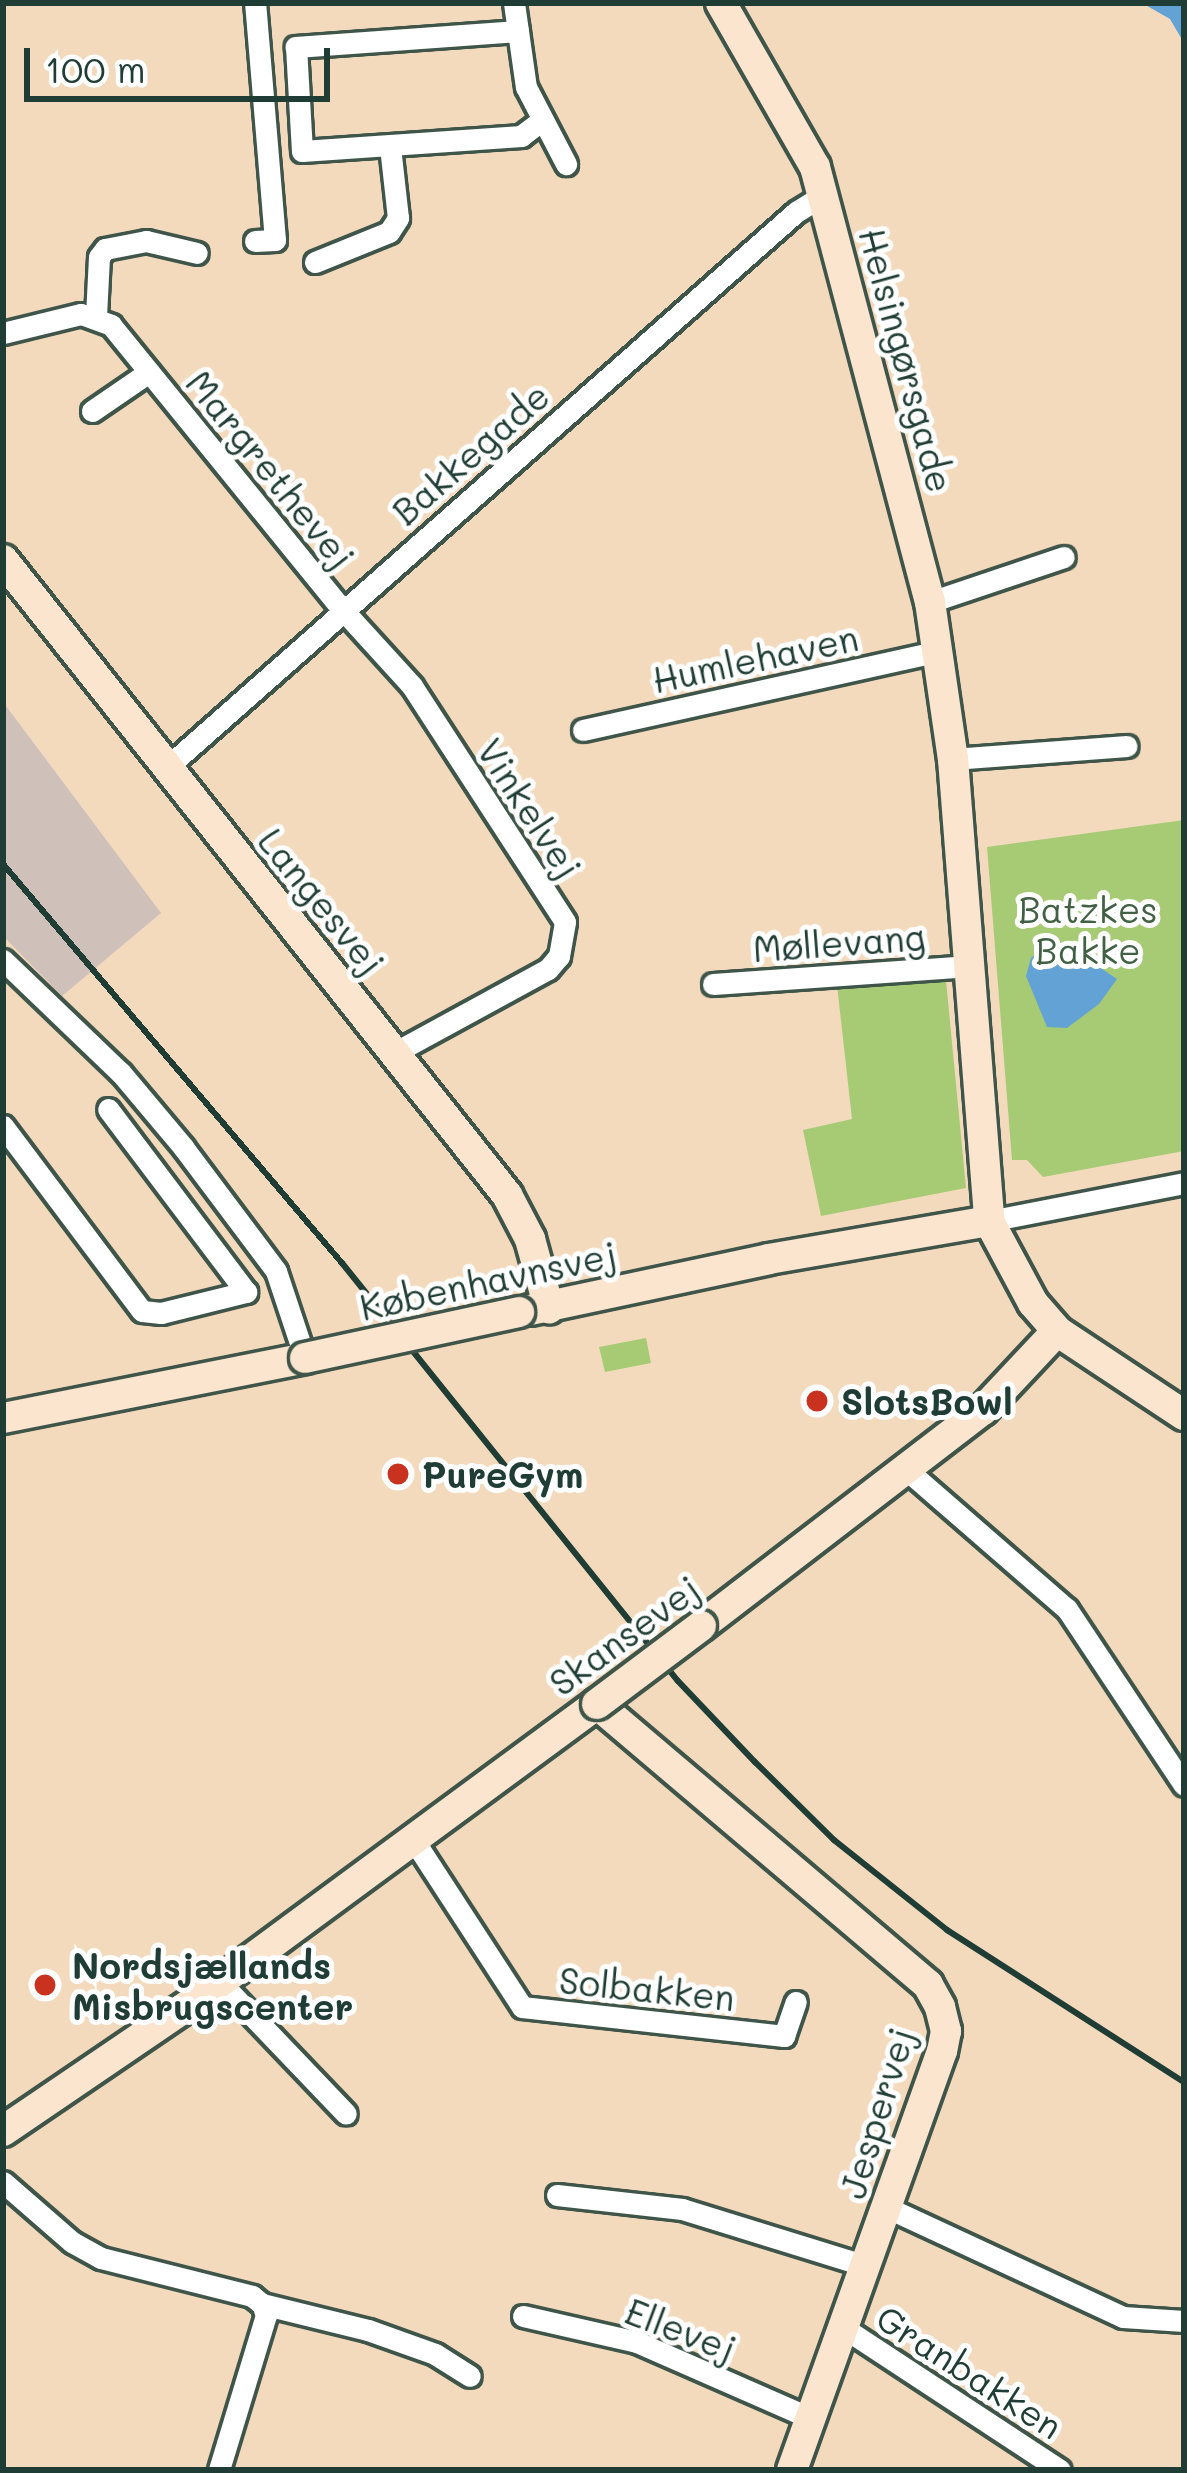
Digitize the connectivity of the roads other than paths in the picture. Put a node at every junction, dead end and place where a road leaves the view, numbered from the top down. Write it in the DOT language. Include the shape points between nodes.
graph roads {
  1 [pos="255,3"];
  2 [pos="514,3"];
  3 [pos="721,3"];
  4 [pos="518,31"];
  5 [pos="541,121"];
  6 [pos="390,147"];
  7 [pos="566,164"];
  8 [pos="823,195"];
  9 [pos="255,242"];
  10 [pos="196,253"];
  11 [pos="315,262"];
  12 [pos="96,316"];
  13 [pos="3,333"];
  14 [pos="149,372"];
  15 [pos="92,411"];
  16 [pos="1064,557"];
  17 [pos="3,560"];
  18 [pos="930,602"];
  19 [pos="342,609"];
  20 [pos="940,651"];
  21 [pos="583,730"];
  22 [pos="1127,746"];
  23 [pos="953,759"];
  24 [pos="166,768"];
  25 [pos="3,960"];
  26 [pos="970,966"];
  27 [pos="713,983"];
  28 [pos="394,1053"];
  29 [pos="108,1109"];
  30 [pos="3,1126"];
  31 [pos="1184,1183"];
  32 [pos="989,1221"];
  33 [pos="534,1310"];
  34 [pos="1057,1331"];
  35 [pos="305,1358"];
  36 [pos="1184,1415"];
  37 [pos="3,1418"];
  38 [pos="908,1471"];
  39 [pos="597,1703"];
  40 [pos="1184,1785"];
  41 [pos="413,1839"];
  42 [pos="220,1982"];
  43 [pos="796,2002"];
  44 [pos="346,2114"];
  45 [pos="3,2131"];
  46 [pos="3,2182"];
  47 [pos="557,2195"];
  48 [pos="888,2208"];
  49 [pos="866,2266"];
  50 [pos="262,2304"];
  51 [pos="523,2316"];
  52 [pos="1184,2321"];
  53 [pos="844,2327"];
  54 [pos="470,2376"];
  55 [pos="810,2418"];
  56 [pos="219,2470"];
  57 [pos="792,2470"];
  58 [pos="1060,2470"];
  1 -- 9 [label="street" via="275,240"];
  2 -- 4 [label="street"];
  3 -- 8 [label="street, Helsingørsgade" via="802,139"];
  4 -- 5 [label="street"];
  4 -- 6 [label="street" via="296,47 302,151"];
  5 -- 6 [label="street" via="521,136"];
  5 -- 7 [label="street"];
  6 -- 11 [label="street" via="398,218 389,232"];
  8 -- 18 [label="street, Helsingørsgade"];
  8 -- 19 [label="street, Bakkegade"];
  10 -- 12 [label="street" via="146,241 105,249"];
  12 -- 13 [label="street"];
  12 -- 14 [label="street, Margrethevej"];
  14 -- 15 [label="street, Margrethevej"];
  14 -- 19 [label="street, Margrethevej"];
  16 -- 18 [label="street"];
  17 -- 24 [label="street, Langesvej"];
  18 -- 20 [label="street, Helsingørsgade"];
  19 -- 24 [label="street, Bakkegade"];
  19 -- 28 [label="street, Vinkelvej" via="412,686 565,922 560,956 548,969"];
  20 -- 21 [label="street, Humlehaven"];
  20 -- 23 [label="street, Helsingørsgade"];
  22 -- 23 [label="street"];
  23 -- 26 [label="street, Helsingørsgade"];
  24 -- 28 [label="street, Langesvej"];
  25 -- 35 [label="street" via="146,1100 276,1271"];
  26 -- 27 [label="street, Møllevang"];
  26 -- 32 [label="street, Helsingørsgade"];
  28 -- 33 [label="street, Langesvej" via="515,1208"];
  29 -- 30 [label="street" via="247,1292 142,1311"];
  31 -- 32 [label="street"];
  32 -- 33 [label="street, Københavnsvej"];
  32 -- 34 [label="street"];
  33 -- 35 [label="street, Københavnsvej, bridge"];
  34 -- 36 [label="street"];
  34 -- 38 [label="street, Skansevej" via="983,1410"];
  35 -- 37 [label="street, Københavnsvej"];
  38 -- 39 [label="street, Skansevej, bridge"];
  38 -- 40 [label="street" via="1067,1609"];
  39 -- 41 [label="street, Skansevej"];
  39 -- 48 [label="street, Jespervej" via="928,1985 946,2031"];
  41 -- 42 [label="street, Skansevej"];
  41 -- 43 [label="street, Solbakken" via="522,2007 784,2036"];
  42 -- 44 [label="street"];
  42 -- 45 [label="street, Skansevej"];
  46 -- 50 [label="street" via="101,2258"];
  47 -- 49 [label="street" via="682,2209"];
  48 -- 49 [label="street, Jespervej"];
  48 -- 52 [label="street" via="1123,2317"];
  49 -- 53 [label="street, Jespervej"];
  50 -- 54 [label="street" via="368,2330"];
  50 -- 56 [label="street" via="266,2315"];
  51 -- 55 [label="street, Ellevej" via="637,2342"];
  53 -- 55 [label="street, Jespervej"];
  53 -- 58 [label="street, Granbakken"];
  55 -- 57 [label="street, Jespervej"];
}
